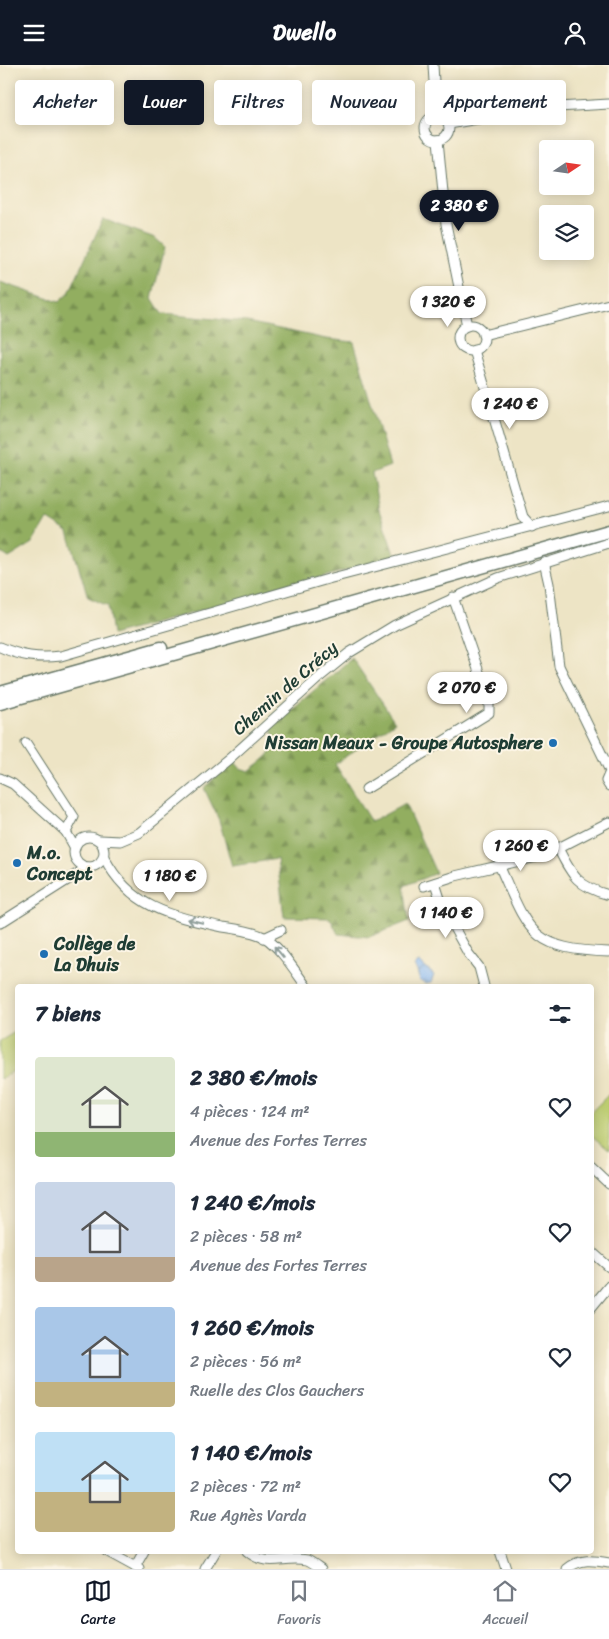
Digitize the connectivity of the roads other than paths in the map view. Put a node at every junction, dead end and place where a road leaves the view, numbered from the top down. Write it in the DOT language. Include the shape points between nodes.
graph roads {
  1 [pos="433,65"];
  2 [pos="434,80"];
  3 [pos="609,104"];
  4 [pos="566,106"];
  5 [pos="426,125"];
  6 [pos="449,125"];
  7 [pos="438,140"];
  8 [pos="609,303"];
  9 [pos="467,326"];
  10 [pos="483,335"];
  11 [pos="474,350"];
  12 [pos="609,506"];
  13 [pos="523,517"];
  14 [pos="609,523"];
  15 [pos="532,527"];
  16 [pos="521,529"];
  17 [pos="609,531"];
  18 [pos="609,543"];
  19 [pos="544,562"];
  20 [pos="453,597"];
  21 [pos="0,647"];
  22 [pos="2,701"];
  23 [pos="26,743"];
  24 [pos="609,769"];
  25 [pos="609,774"];
  26 [pos="0,777"];
  27 [pos="609,786"];
  28 [pos="366,789"];
  29 [pos="609,823"];
  30 [pos="66,832"];
  31 [pos="84,837"];
  32 [pos="100,840"];
  33 [pos="120,841"];
  34 [pos="75,847"];
  35 [pos="558,848"];
  36 [pos="104,856"];
  37 [pos="75,858"];
  38 [pos="499,865"];
  39 [pos="88,867"];
  40 [pos="71,878"];
  41 [pos="435,883"];
  42 [pos="424,885"];
  43 [pos="609,895"];
  44 [pos="0,923"];
  45 [pos="281,930"];
  46 [pos="264,937"];
  47 [pos="609,952"];
  48 [pos="304,984"];
  49 [pos="483,984"];
  50 [pos="594,1170"];
  51 [pos="609,1183"];
  52 [pos="594,1254"];
  53 [pos="609,1267"];
  54 [pos="609,1285"];
  55 [pos="594,1304"];
  56 [pos="111,1554"];
  57 [pos="143,1554"];
  58 [pos="214,1554"];
  59 [pos="251,1554"];
  60 [pos="501,1554"];
  61 [pos="609,1563"];
  62 [pos="312,1565"];
  63 [pos="137,1568"];
  64 [pos="205,1569"];
  65 [pos="321,1569"];
  66 [pos="506,1569"];
  67 [pos="567,1569"];
  1 -- 2 [label="street"];
  3 -- 4 [label="street"];
  5 -- 7 [label="street" via="429,137"];
  6 -- 7 [label="street" via="448,133"];
  7 -- 9 [label="street" via="446,224"];
  8 -- 10 [label="street"];
  9 -- 10 [label="street" via="479,328"];
  9 -- 11 [label="street" via="460,330 458,341 463,348"];
  10 -- 11 [label="street" via="480,346"];
  11 -- 13 [label="street"];
  12 -- 15 [label="street"];
  13 -- 15 [label="street"];
  13 -- 16 [label="street"];
  14 -- 22 [label="highway"];
  15 -- 16 [label="street"];
  16 -- 21 [label="street" via="328,579 61,656 42,659"];
  17 -- 22 [label="highway"];
  18 -- 19 [label="street, Chemin de Crécy"];
  19 -- 20 [label="street, Chemin de Crécy"];
  19 -- 24 [label="street" via="559,666"];
  20 -- 28 [label="street" via="489,701 489,713"];
  20 -- 33 [label="street, Chemin de Crécy" via="395,625 349,653 187,794 139,833"];
  23 -- 30 [label="street" via="74,817"];
  25 -- 27 [label="street" via="606,781"];
  26 -- 30 [label="street"];
  29 -- 35 [label="street"];
  30 -- 31 [label="street"];
  30 -- 34 [label="street"];
  31 -- 32 [label="street"];
  31 -- 34 [label="street"];
  32 -- 33 [label="street, Chemin de Crécy"];
  32 -- 36 [label="street"];
  33 -- 36 [label="street, Chemin de Crécy"];
  34 -- 37 [label="street"];
  35 -- 38 [label="street" via="545,855"];
  35 -- 43 [label="street" via="570,873 580,883"];
  36 -- 39 [label="street" via="98,864"];
  46 -- 36 [label="street, one-way" via="152,908 124,887"];
  37 -- 39 [label="street"];
  37 -- 40 [label="street"];
  38 -- 41 [label="street"];
  38 -- 47 [label="street" via="523,919 538,935 566,949"];
  39 -- 40 [label="street"];
  40 -- 44 [label="street"];
  41 -- 42 [label="street"];
  41 -- 49 [label="street" via="443,908 479,967"];
  45 -- 46 [label="street"];
  48 -- 46 [label="street, one-way"];
  50 -- 51 [label="street"];
  52 -- 53 [label="street"];
  54 -- 55 [label="street"];
  56 -- 63 [label="street"];
  57 -- 63 [label="street"];
  58 -- 64 [label="street"];
  59 -- 62 [label="street" via="265,1564 276,1566 300,1560"];
  60 -- 66 [label="street"];
  61 -- 67 [label="street" via="590,1559 574,1563"];
  62 -- 65 [label="street"];
}
